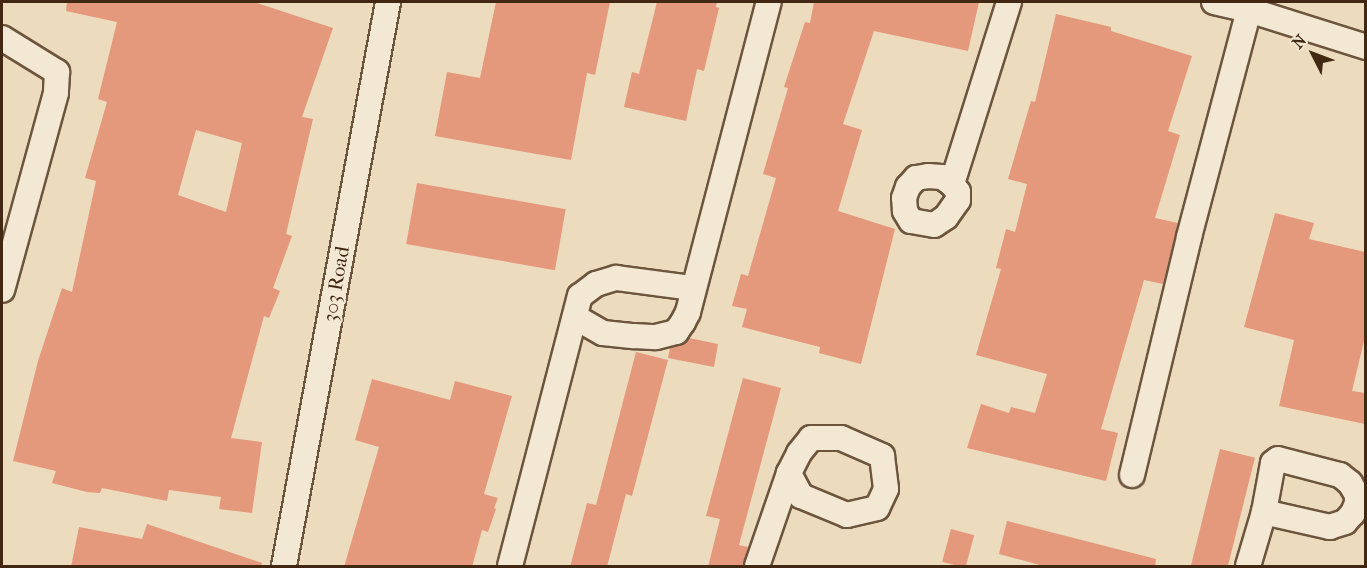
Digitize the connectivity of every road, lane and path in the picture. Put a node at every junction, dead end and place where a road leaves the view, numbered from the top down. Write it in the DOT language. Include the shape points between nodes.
graph roads {
  1 [pos="388,2"];
  2 [pos="769,2"];
  3 [pos="1009,2"];
  4 [pos="1214,2"];
  5 [pos="1249,10"];
  6 [pos="2,38"];
  7 [pos="1365,47"];
  8 [pos="952,183"];
  9 [pos="692,288"];
  10 [pos="2,290"];
  11 [pos="575,317"];
  12 [pos="789,473"];
  13 [pos="1132,475"];
  14 [pos="1264,512"];
  15 [pos="284,567"];
  16 [pos="510,567"];
  17 [pos="757,567"];
  18 [pos="1248,567"];
  1 -- 15 [label="street, 303 Road"];
  2 -- 9 [label="street"];
  3 -- 8 [label="street"];
  4 -- 5 [label="street"];
  5 -- 7 [label="street"];
  5 -- 13 [label="street"];
  6 -- 10 [label="street" via="57,72 56,93"];
  9 -- 11 [label="street" via="616,278 596,284 580,296"];
  9 -- 11 [label="street" via="688,312 676,332 656,337 603,333"];
  11 -- 16 [label="street"];
  12 -- 17 [label="street"];
  14 -- 18 [label="street"];
}
